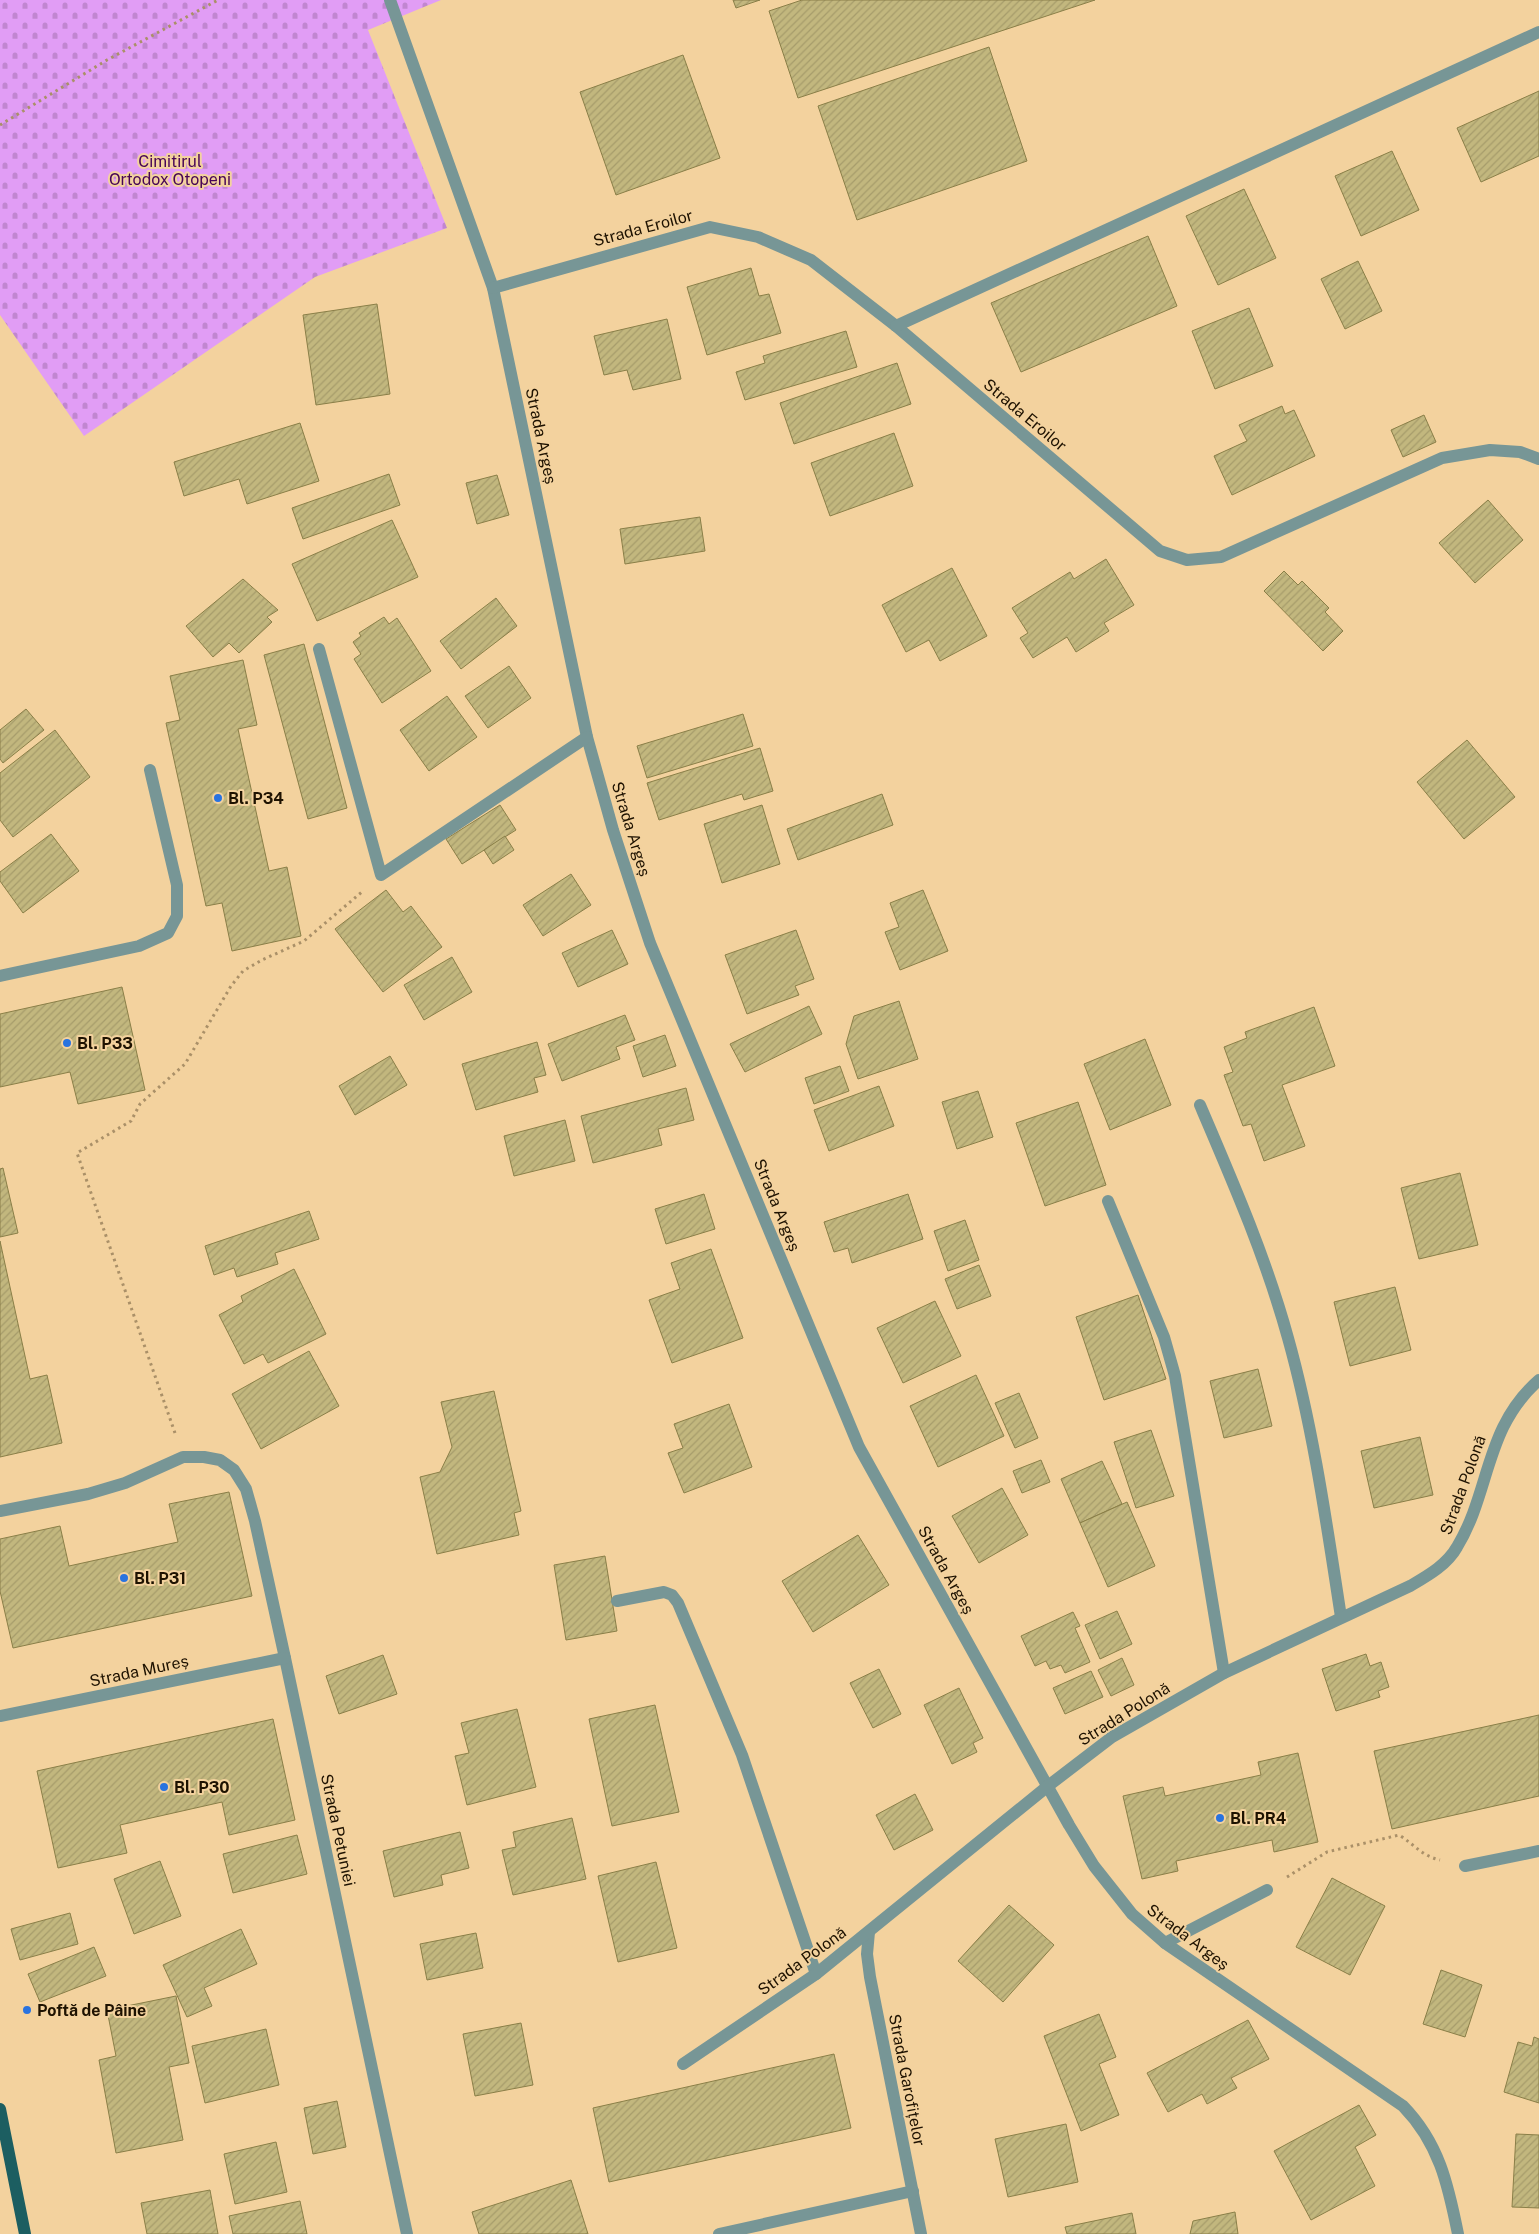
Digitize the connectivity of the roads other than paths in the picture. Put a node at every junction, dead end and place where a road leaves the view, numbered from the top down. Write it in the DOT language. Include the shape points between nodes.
graph roads {
  1 [pos="390,0"];
  2 [pos="1539,32"];
  3 [pos="493,288"];
  4 [pos="896,326"];
  5 [pos="1539,458"];
  6 [pos="319,648"];
  7 [pos="587,737"];
  8 [pos="150,770"];
  9 [pos="0,976"];
  10 [pos="1200,1105"];
  11 [pos="1108,1201"];
  12 [pos="1539,1380"];
  13 [pos="0,1511"];
  14 [pos="617,1601"];
  15 [pos="1341,1617"];
  16 [pos="285,1658"];
  17 [pos="1224,1673"];
  18 [pos="0,1716"];
  19 [pos="1048,1786"];
  20 [pos="1539,1851"];
  21 [pos="1465,1866"];
  22 [pos="1267,1890"];
  23 [pos="868,1932"];
  24 [pos="1165,1943"];
  25 [pos="816,1974"];
  26 [pos="682,2064"];
  27 [pos="0,2109"];
  28 [pos="913,2191"];
  29 [pos="25,2234"];
  30 [pos="407,2234"];
  31 [pos="719,2234"];
  32 [pos="921,2234"];
  33 [pos="1458,2234"];
  1 -- 3 [label="street, Strada Argeș"];
  2 -- 4 [label="street"];
  3 -- 4 [label="street, Strada Eroilor" via="710,227 758,237 811,260"];
  3 -- 7 [label="street, Strada Argeș"];
  4 -- 5 [label="street, Strada Eroilor" via="1160,551 1187,560 1221,557 1442,458 1490,450 1520,452"];
  6 -- 7 [label="street" via="382,875"];
  7 -- 19 [label="street, Strada Argeș" via="650,943 859,1447"];
  8 -- 9 [label="street" via="177,885 177,916 168,933 139,946"];
  10 -- 15 [label="street" via="1262,1255 1289,1339"];
  11 -- 17 [label="street" via="1164,1337 1175,1376"];
  12 -- 15 [label="street, Strada Polonă" via="1517,1404 1503,1426 1471,1518 1456,1549 1434,1572"];
  13 -- 16 [label="street, Strada Petuniei" via="88,1494 125,1483 183,1457 220,1460 234,1470 246,1488"];
  14 -- 25 [label="street" via="664,1592 672,1595 678,1603 742,1755"];
  15 -- 17 [label="street, Strada Polonă"];
  16 -- 18 [label="street, Strada Mureș"];
  16 -- 30 [label="street, Strada Petuniei"];
  17 -- 19 [label="street, Strada Polonă" via="1112,1737"];
  19 -- 23 [label="street, Strada Polonă"];
  19 -- 24 [label="street, Strada Argeș" via="1094,1866 1132,1914"];
  20 -- 21 [label="street"];
  22 -- 24 [label="street"];
  23 -- 25 [label="street, Strada Polonă"];
  23 -- 28 [label="street, Strada Garofițelor" via="870,1977"];
  24 -- 33 [label="street, Strada Argeș" via="1403,2106 1430,2140 1444,2171"];
  25 -- 26 [label="street, Strada Polonă"];
  27 -- 29 [label="main road"];
  28 -- 31 [label="street"];
  28 -- 32 [label="street, Strada Garofițelor"];
}
